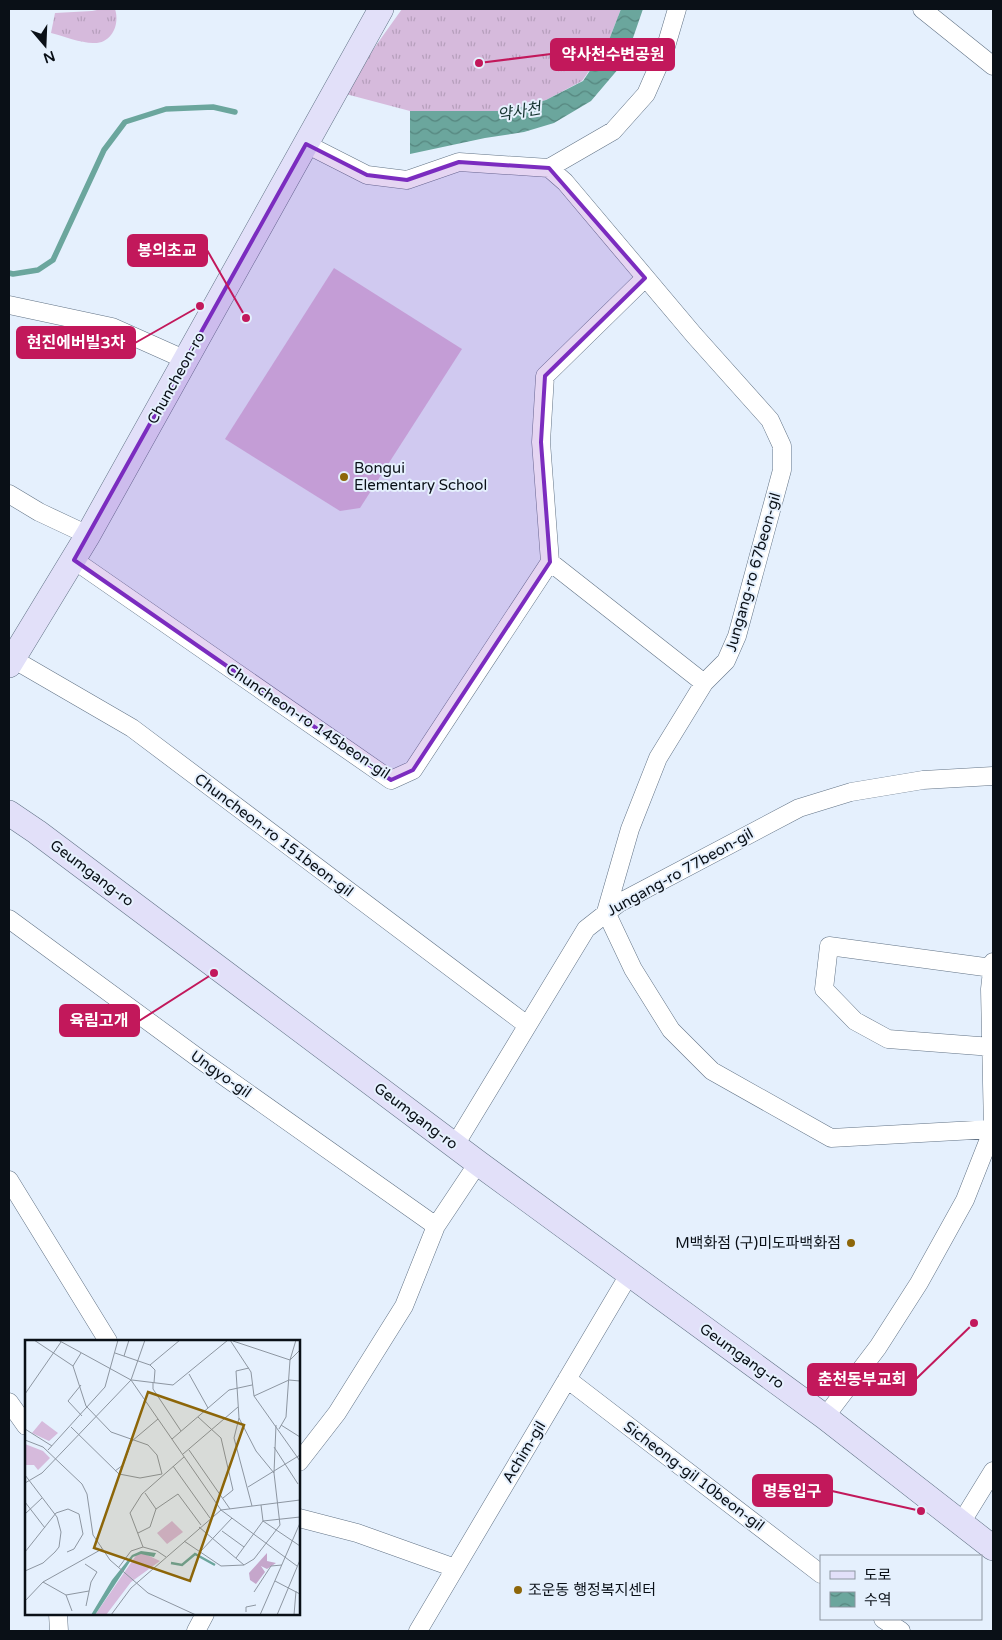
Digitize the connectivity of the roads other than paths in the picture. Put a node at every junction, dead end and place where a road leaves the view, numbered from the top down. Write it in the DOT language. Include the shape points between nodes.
graph roads {
  1 [pos="381,9"];
  2 [pos="678,9"];
  3 [pos="931,11"];
  4 [pos="993,66"];
  5 [pos="306,144"];
  6 [pos="549,168"];
  7 [pos="646,278"];
  8 [pos="9,304"];
  9 [pos="186,360"];
  10 [pos="9,494"];
  11 [pos="88,535"];
  12 [pos="74,560"];
  13 [pos="550,562"];
  14 [pos="11,662"];
  15 [pos="704,684"];
  16 [pos="993,776"];
  17 [pos="9,793"];
  18 [pos="9,813"];
  19 [pos="37,832"];
  20 [pos="606,912"];
  21 [pos="9,919"];
  22 [pos="993,965"];
  23 [pos="992,990"];
  24 [pos="527,1024"];
  25 [pos="992,1041"];
  26 [pos="993,1129"];
  27 [pos="455,1145"];
  28 [pos="478,1163"];
  29 [pos="9,1180"];
  30 [pos="436,1226"];
  31 [pos="630,1273"];
  32 [pos="107,1340"];
  33 [pos="567,1379"];
  34 [pos="9,1402"];
  35 [pos="825,1417"];
  36 [pos="25,1425"];
  37 [pos="300,1461"];
  38 [pos="993,1471"];
  39 [pos="300,1518"];
  40 [pos="961,1523"];
  41 [pos="993,1548"];
  42 [pos="455,1568"];
  43 [pos="820,1573"];
  44 [pos="58,1615"];
  45 [pos="205,1615"];
  46 [pos="884,1620"];
  47 [pos="59,1631"];
  48 [pos="196,1631"];
  49 [pos="418,1631"];
  50 [pos="901,1631"];
  1 -- 5 [label="street, Chuncheon-ro"];
  2 -- 6 [label="street" via="646,94 613,131"];
  3 -- 4 [label="street"];
  5 -- 6 [label="street" via="367,175 407,180 459,162"];
  5 -- 9 [label="street, Chuncheon-ro"];
  6 -- 7 [label="street, Jungang-ro 67beon-gil" via="565,182"];
  7 -- 13 [label="street" via="545,376 541,442"];
  7 -- 15 [label="street, Jungang-ro 67beon-gil" via="770,420 782,446 782,470 737,636 726,661"];
  8 -- 9 [label="street" via="112,328"];
  9 -- 11 [label="street, Chuncheon-ro"];
  10 -- 11 [label="street"];
  11 -- 12 [label="street, Chuncheon-ro"];
  12 -- 13 [label="street, Chuncheon-ro 145beon-gil" via="391,780 413,770"];
  12 -- 14 [label="street, Chuncheon-ro"];
  13 -- 15 [label="street"];
  14 -- 24 [label="street, Chuncheon-ro 151beon-gil" via="132,728"];
  15 -- 20 [label="street, Jungang-ro 67beon-gil" via="658,758 630,829"];
  16 -- 20 [label="street, Jungang-ro 77beon-gil" via="923,780 851,792 799,808"];
  17 -- 19 [label="street"];
  18 -- 19 [label="street, Geumgang-ro"];
  19 -- 27 [label="street, Geumgang-ro"];
  20 -- 24 [label="street, Jungang-ro 77beon-gil" via="586,929"];
  20 -- 26 [label="street" via="633,969 671,1030 712,1072 832,1138"];
  21 -- 30 [label="street, Ungyo-gil"];
  22 -- 23 [label="street"];
  22 -- 25 [label="street" via="829,946 824,989 855,1021 888,1039"];
  23 -- 25 [label="street"];
  24 -- 27 [label="street, Jungang-ro 77beon-gil"];
  25 -- 26 [label="street"];
  26 -- 35 [label="street" via="965,1200 919,1283 878,1347"];
  27 -- 28 [label="street, Geumgang-ro"];
  28 -- 30 [label="street"];
  28 -- 31 [label="street, Geumgang-ro"];
  29 -- 32 [label="street"];
  30 -- 37 [label="street" via="404,1306 336,1413"];
  31 -- 33 [label="street, Achim-gil"];
  31 -- 35 [label="street, Geumgang-ro"];
  33 -- 42 [label="street, Achim-gil"];
  33 -- 43 [label="street, Sicheong-gil 10beon-gil"];
  34 -- 36 [label="street"];
  35 -- 40 [label="street, Geumgang-ro"];
  38 -- 40 [label="street"];
  39 -- 42 [label="street" via="357,1533"];
  40 -- 41 [label="street, Geumgang-ro"];
  42 -- 49 [label="street, Achim-gil"];
  44 -- 47 [label="street"];
  45 -- 48 [label="street"];
  46 -- 50 [label="street"];
}
